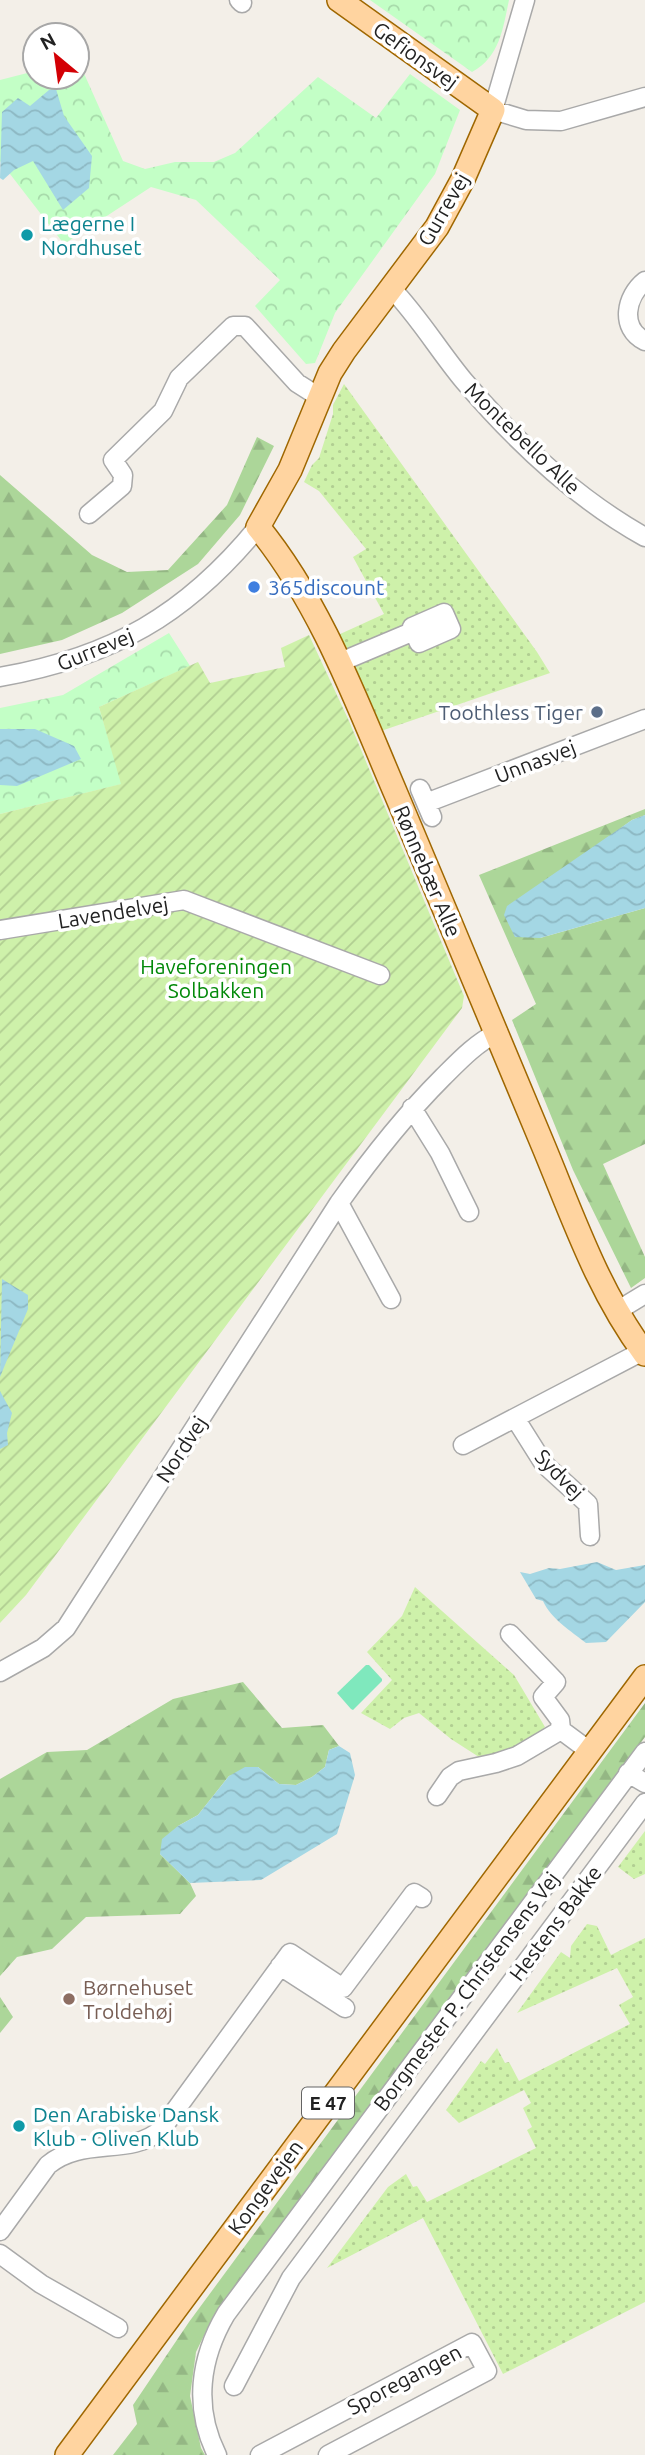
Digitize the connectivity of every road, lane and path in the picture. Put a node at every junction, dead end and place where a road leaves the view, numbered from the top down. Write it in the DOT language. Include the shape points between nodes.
graph roads {
  1 [pos="339,0"];
  2 [pos="525,0"];
  3 [pos="645,97"];
  4 [pos="492,110"];
  5 [pos="645,281"];
  6 [pos="392,289"];
  7 [pos="645,341"];
  8 [pos="319,397"];
  9 [pos="89,514"];
  10 [pos="258,527"];
  11 [pos="645,537"];
  12 [pos="414,631"];
  13 [pos="338,663"];
  14 [pos="0,677"];
  15 [pos="645,719"];
  16 [pos="426,803"];
  17 [pos="0,930"];
  18 [pos="380,975"];
  19 [pos="498,1032"];
  20 [pos="412,1108"];
  21 [pos="339,1203"];
  22 [pos="469,1212"];
  23 [pos="391,1299"];
  24 [pos="629,1304"];
  25 [pos="644,1346"];
  26 [pos="515,1418"];
  27 [pos="463,1444"];
  28 [pos="590,1536"];
  29 [pos="510,1634"];
  30 [pos="645,1660"];
  31 [pos="0,1672"];
  32 [pos="645,1677"];
  33 [pos="627,1698"];
  34 [pos="561,1730"];
  35 [pos="588,1750"];
  36 [pos="645,1752"];
  37 [pos="628,1773"];
  38 [pos="645,1783"];
  39 [pos="437,1796"];
  40 [pos="645,1803"];
  41 [pos="422,1898"];
  42 [pos="280,1966"];
  43 [pos="345,2008"];
  44 [pos="440,2026"];
  45 [pos="465,2043"];
  46 [pos="0,2231"];
  47 [pos="0,2254"];
  48 [pos="269,2258"];
  49 [pos="291,2278"];
  50 [pos="117,2328"];
  51 [pos="234,2386"];
  52 [pos="67,2455"];
  53 [pos="216,2455"];
  54 [pos="260,2455"];
  55 [pos="328,2455"];
  1 -- 4 [label="main road, Gefionsvej"];
  2 -- 4 [label="street, Gurrevej"];
  3 -- 4 [label="street" via="561,121 526,120"];
  4 -- 6 [label="main road, Gurrevej" via="437,227"];
  5 -- 7 [label="street" via="631,295 627,307 628,321"];
  6 -- 8 [label="main road, Gurrevej" via="344,351"];
  6 -- 11 [label="street, Montebello Alle" via="502,424 564,483"];
  8 -- 9 [label="street" via="297,383 245,326 233,327 179,378 163,411 113,460 123,475 122,486"];
  8 -- 10 [label="main road, Gurrevej" via="290,470"];
  10 -- 13 [label="main road, Rønnebær Alle" via="290,573"];
  10 -- 14 [label="street, Gurrevej" via="204,585 142,630 74,660"];
  12 -- 13 [label="street"];
  13 -- 19 [label="main road, Rønnebær Alle"];
  15 -- 16 [label="street, Unnasvej"];
  17 -- 18 [label="street, Lavendelvej" via="184,900"];
  19 -- 20 [label="street, Nordvej" via="478,1042"];
  19 -- 24 [label="main road, Rønnebær Alle" via="606,1296"];
  20 -- 21 [label="street, Nordvej"];
  20 -- 22 [label="street"];
  21 -- 23 [label="street"];
  21 -- 31 [label="street, Nordvej" via="66,1628 43,1648"];
  24 -- 25 [label="main road, Rønnebær Alle"];
  25 -- 26 [label="street"];
  26 -- 27 [label="street"];
  26 -- 28 [label="street, Sydvej" via="544,1464 588,1504"];
  29 -- 34 [label="street" via="555,1682 543,1697 560,1720"];
  30 -- 33 [label="main road, Kongevejen / E 47"];
  32 -- 33 [label="main road, Kongevejen / E 47"];
  33 -- 35 [label="main road, Kongevejen / E 47"];
  34 -- 35 [label="street"];
  34 -- 39 [label="street" via="517,1756 459,1770"];
  35 -- 52 [label="main road, Kongevejen / E 47"];
  36 -- 37 [label="street, Borgmester P. Christensens Vej"];
  37 -- 38 [label="street"];
  37 -- 44 [label="street, Borgmester P. Christensens Vej"];
  40 -- 45 [label="street, Hestens Bakke"];
  41 -- 42 [label="street" via="414,1893 343,1988 290,1952"];
  42 -- 43 [label="street"];
  42 -- 46 [label="street" via="161,2130 138,2142 58,2156"];
  44 -- 45 [label="street"];
  44 -- 48 [label="street, Borgmester P. Christensens Vej"];
  45 -- 49 [label="street, Hestens Bakke"];
  47 -- 50 [label="street"];
  48 -- 49 [label="street"];
  48 -- 53 [label="street, Borgmester P. Christensens Vej" via="226,2314 207,2355 202,2401"];
  49 -- 51 [label="street, Hestens Bakke"];
  54 -- 55 [label="street, Sporegangen" via="472,2343 487,2371"];
}
